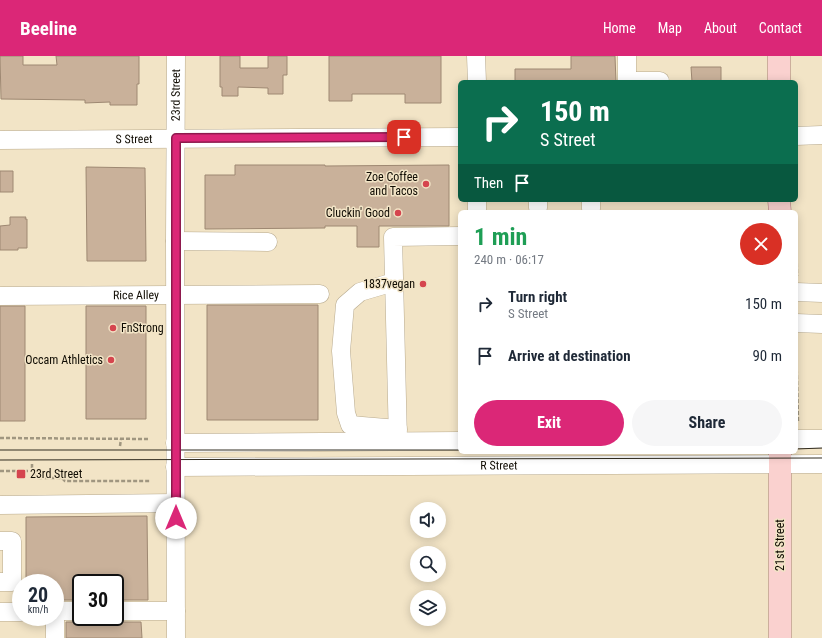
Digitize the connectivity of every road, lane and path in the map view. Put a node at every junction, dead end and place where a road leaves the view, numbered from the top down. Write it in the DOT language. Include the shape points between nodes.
graph roads {
  1 [pos="176,56"];
  2 [pos="476,56"];
  3 [pos="627,56"];
  4 [pos="779,56"];
  5 [pos="477,80"];
  6 [pos="627,80"];
  7 [pos="779,80"];
  8 [pos="458,136"];
  9 [pos="798,136"];
  10 [pos="822,136"];
  11 [pos="176,138"];
  12 [pos="0,140"];
  13 [pos="458,236"];
  14 [pos="175,241"];
  15 [pos="268,242"];
  16 [pos="394,282"];
  17 [pos="798,292"];
  18 [pos="822,292"];
  19 [pos="320,294"];
  20 [pos="175,295"];
  21 [pos="0,296"];
  22 [pos="798,323"];
  23 [pos="822,324"];
  24 [pos="398,435"];
  25 [pos="0,438"];
  26 [pos="120,439"];
  27 [pos="150,439"];
  28 [pos="798,439"];
  29 [pos="822,439"];
  30 [pos="458,441"];
  31 [pos="175,443"];
  32 [pos="120,446"];
  33 [pos="780,458"];
  34 [pos="32,464"];
  35 [pos="822,464"];
  36 [pos="175,467"];
  37 [pos="0,471"];
  38 [pos="32,471"];
  39 [pos="151,481"];
  40 [pos="176,503"];
  41 [pos="0,505"];
  42 [pos="0,541"];
  43 [pos="0,582"];
  44 [pos="124,611"];
  45 [pos="176,611"];
  46 [pos="0,612"];
  47 [pos="12,612"];
  48 [pos="55,626"];
  49 [pos="55,638"];
  50 [pos="176,638"];
  51 [pos="780,638"];
  1 -- 11 [label="street, 23rd Street"];
  2 -- 5 [label="street"];
  3 -- 6 [label="street"];
  4 -- 7 [label="main road"];
  8 -- 11 [label="street, S Street"];
  9 -- 10 [label="street"];
  11 -- 12 [label="street, S Street"];
  11 -- 14 [label="street, 23rd Street"];
  13 -- 16 [label="street" via="393,237"];
  14 -- 15 [label="street"];
  14 -- 20 [label="street, 23rd Street"];
  16 -- 24 [label="street"];
  16 -- 24 [label="street" via="360,292 345,305 341,351 346,413 350,425"];
  17 -- 18 [label="street"];
  19 -- 20 [label="street, Rice Alley"];
  20 -- 21 [label="street, Rice Alley"];
  20 -- 31 [label="street, 23rd Street"];
  22 -- 23 [label="street"];
  24 -- 30 [label="street"];
  24 -- 31 [label="street"];
  25 -- 26 [label="path"];
  26 -- 27 [label="path"];
  26 -- 32 [label="path"];
  28 -- 29 [label="street"];
  31 -- 36 [label="street, 23rd Street"];
  33 -- 35 [label="street, R Street"];
  33 -- 36 [label="street, R Street"];
  33 -- 51 [label="main road, 21st Street"];
  34 -- 38 [label="path"];
  36 -- 40 [label="street, 23rd Street"];
  37 -- 38 [label="path"];
  38 -- 39 [label="path" via="37,478 62,478 65,481"];
  40 -- 41 [label="street"];
  40 -- 45 [label="street, 23rd Street"];
  42 -- 43 [label="street" via="12,541 12,582"];
  44 -- 45 [label="street"];
  45 -- 50 [label="street, 23rd Street"];
  46 -- 47 [label="street"];
  48 -- 49 [label="street"];
}
